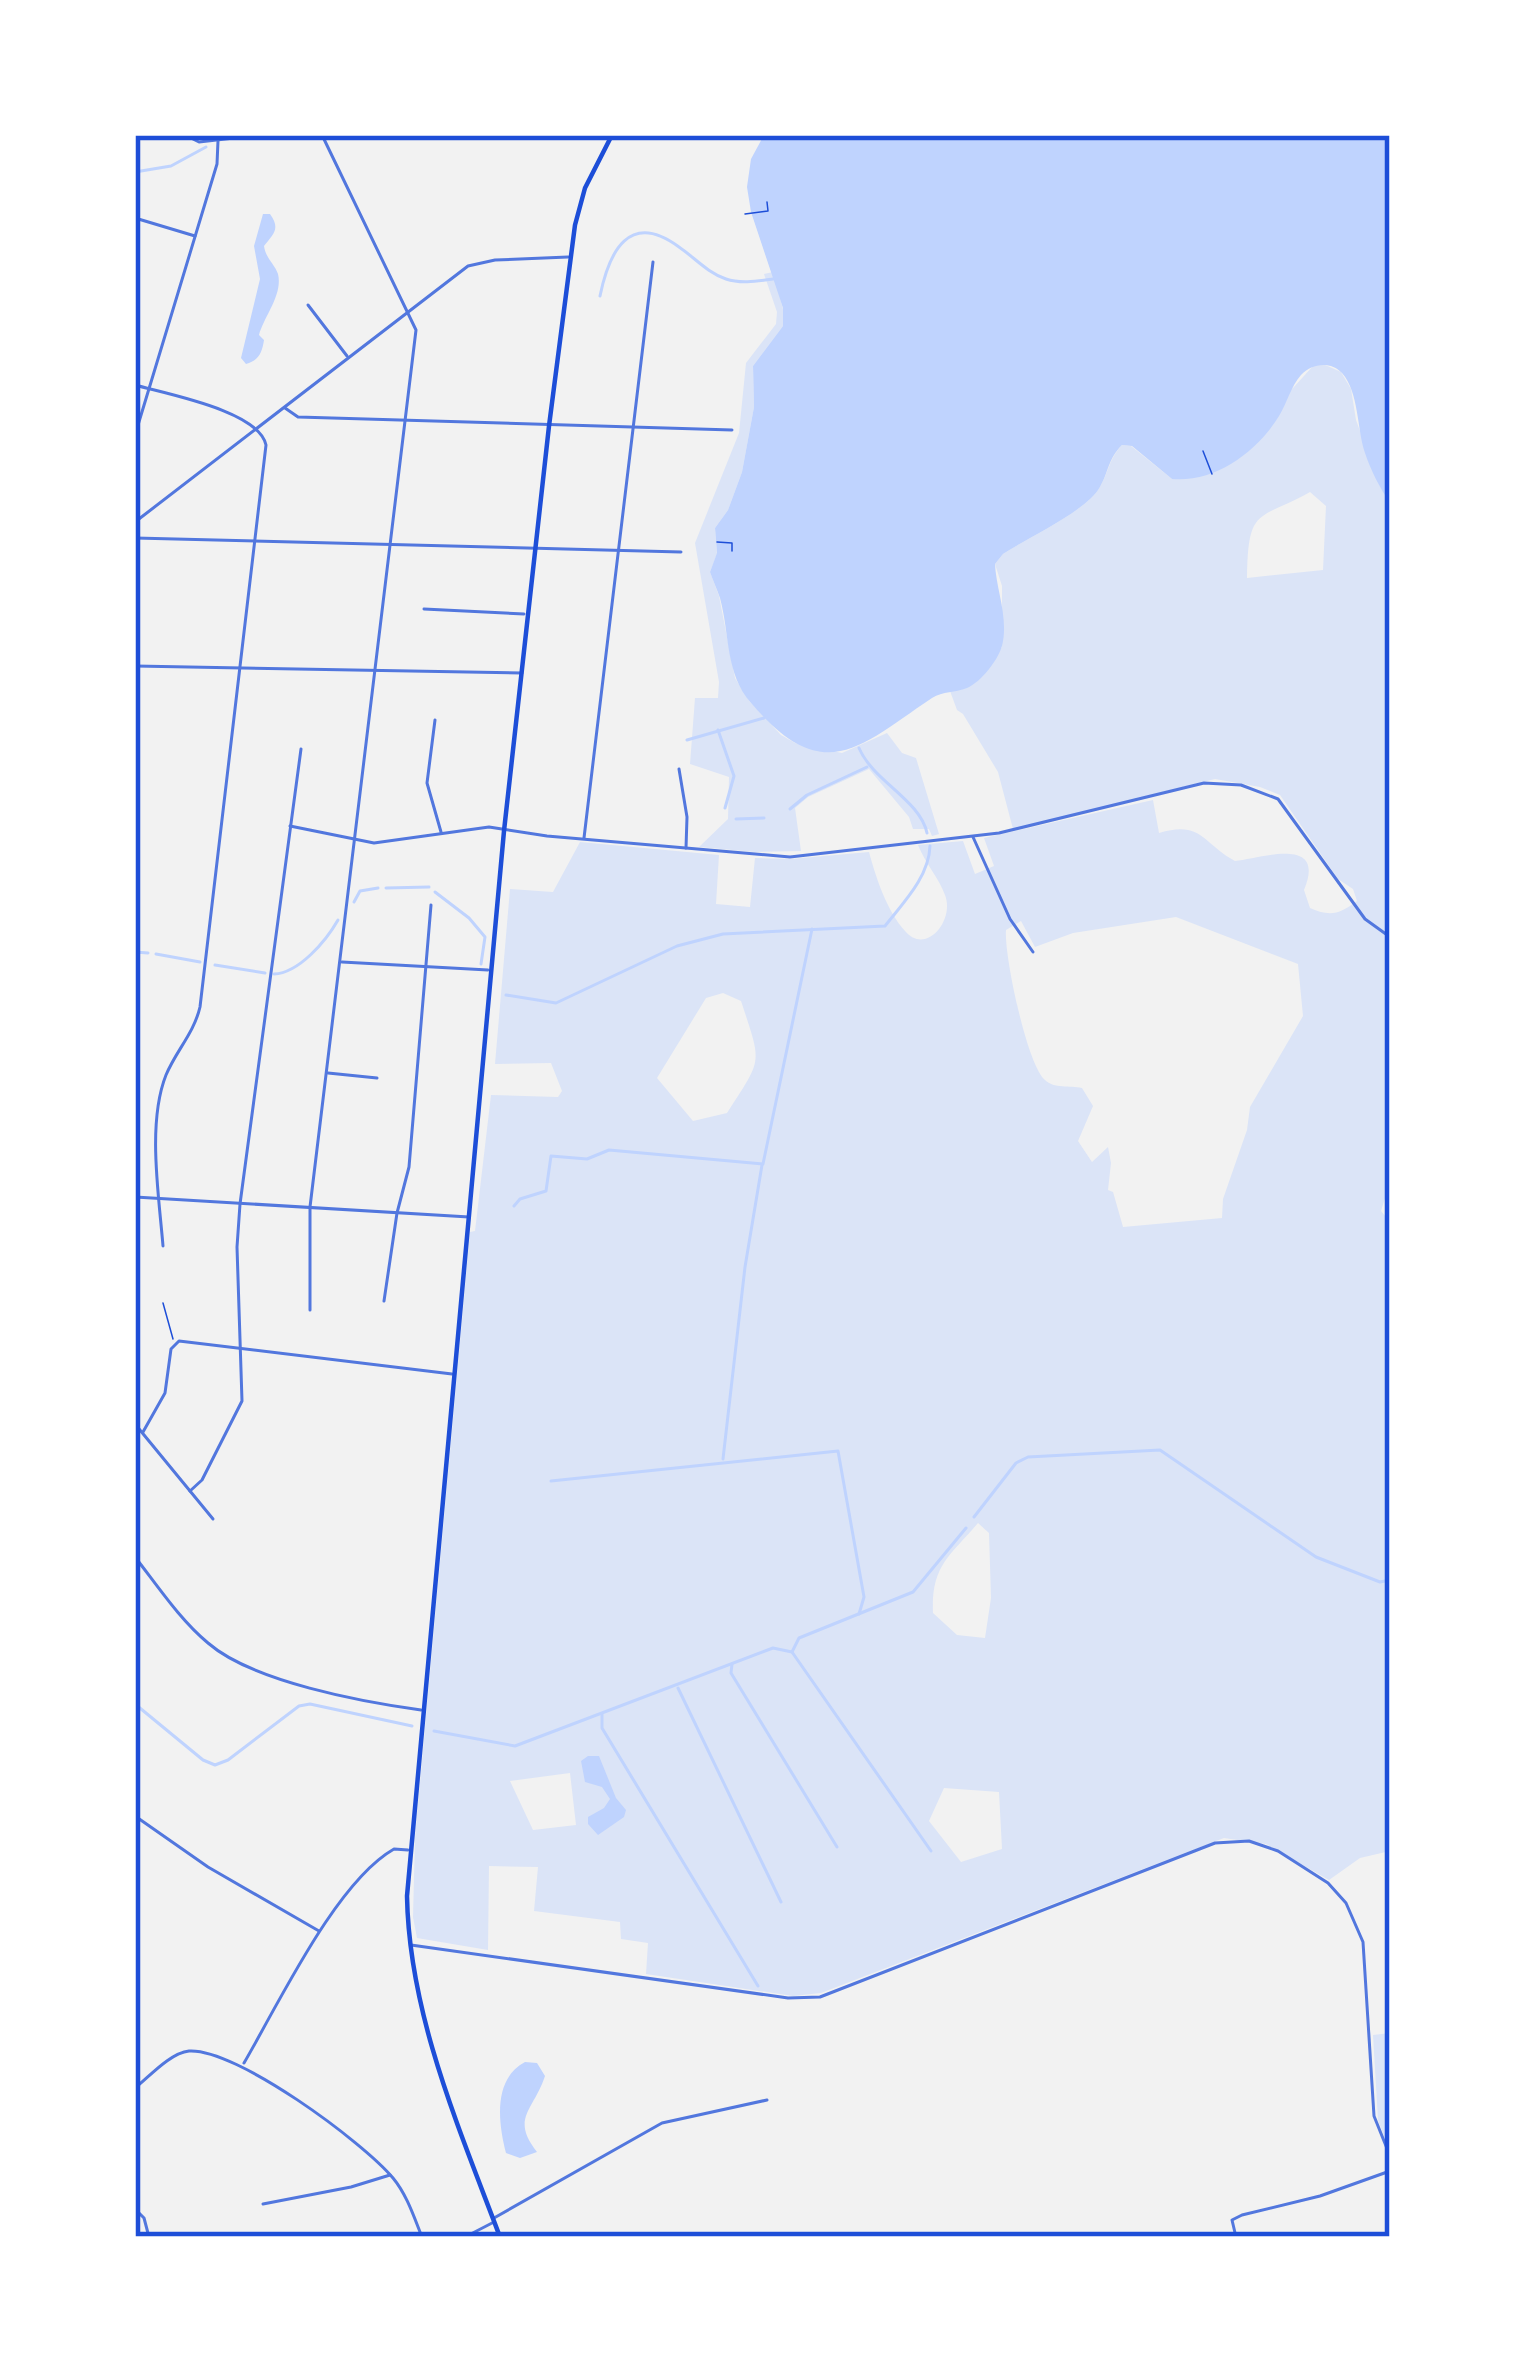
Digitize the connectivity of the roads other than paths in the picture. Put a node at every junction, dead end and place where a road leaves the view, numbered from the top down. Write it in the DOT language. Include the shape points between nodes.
graph roads {
  1 [pos="185,135"];
  2 [pos="261,135"];
  3 [pos="322,135"];
  4 [pos="612,135"];
  5 [pos="205,138"];
  6 [pos="218,141"];
  7 [pos="135,218"];
  8 [pos="195,236"];
  9 [pos="570,257"];
  10 [pos="653,262"];
  11 [pos="308,305"];
  12 [pos="409,311"];
  13 [pos="349,358"];
  14 [pos="135,385"];
  15 [pos="149,389"];
  16 [pos="284,407"];
  17 [pos="404,421"];
  18 [pos="550,426"];
  19 [pos="257,427"];
  20 [pos="634,427"];
  21 [pos="732,430"];
  22 [pos="135,435"];
  23 [pos="135,522"];
  24 [pos="135,538"];
  25 [pos="256,543"];
  26 [pos="391,545"];
  27 [pos="536,550"];
  28 [pos="681,551"];
  29 [pos="619,552"];
  30 [pos="424,608"];
  31 [pos="529,614"];
  32 [pos="135,666"];
  33 [pos="242,668"];
  34 [pos="376,670"];
  35 [pos="522,674"];
  36 [pos="435,720"];
  37 [pos="301,748"];
  38 [pos="680,769"];
  39 [pos="290,826"];
  40 [pos="504,831"];
  41 [pos="441,834"];
  42 [pos="973,837"];
  43 [pos="354,839"];
  44 [pos="584,839"];
  45 [pos="686,849"];
  46 [pos="431,904"];
  47 [pos="1390,938"];
  48 [pos="1033,952"];
  49 [pos="340,962"];
  50 [pos="428,967"];
  51 [pos="491,970"];
  52 [pos="326,1073"];
  53 [pos="377,1078"];
  54 [pos="135,1197"];
  55 [pos="159,1198"];
  56 [pos="241,1204"];
  57 [pos="310,1207"];
  58 [pos="398,1214"];
  59 [pos="469,1217"];
  60 [pos="163,1246"];
  61 [pos="384,1301"];
  62 [pos="310,1310"];
  63 [pos="242,1348"];
  64 [pos="454,1374"];
  65 [pos="135,1424"];
  66 [pos="143,1432"];
  67 [pos="190,1491"];
  68 [pos="213,1519"];
  69 [pos="135,1557"];
  70 [pos="423,1710"];
  71 [pos="135,1816"];
  72 [pos="410,1850"];
  73 [pos="321,1932"];
  74 [pos="409,1945"];
  75 [pos="243,2065"];
  76 [pos="135,2088"];
  77 [pos="767,2100"];
  78 [pos="1390,2156"];
  79 [pos="1390,2171"];
  80 [pos="390,2175"];
  81 [pos="263,2204"];
  82 [pos="135,2209"];
  83 [pos="494,2220"];
  84 [pos="149,2237"];
  85 [pos="422,2237"];
  86 [pos="465,2237"];
  87 [pos="500,2237"];
  88 [pos="1237,2237"];
  1 -- 5 [label="street"];
  2 -- 6 [label="street"];
  3 -- 12 [label="street"];
  4 -- 9 [label="main road" via="585,188"];
  5 -- 6 [label="street"];
  6 -- 8 [label="street"];
  7 -- 8 [label="street"];
  8 -- 15 [label="street"];
  9 -- 12 [label="street" via="473,265"];
  9 -- 18 [label="main road"];
  10 -- 20 [label="street"];
  11 -- 13 [label="street"];
  12 -- 13 [label="street"];
  12 -- 17 [label="street" via="416,330"];
  13 -- 16 [label="street"];
  14 -- 15 [label="street"];
  15 -- 19 [label="street"];
  15 -- 22 [label="street"];
  16 -- 17 [label="street" via="298,417"];
  16 -- 19 [label="street"];
  17 -- 18 [label="street"];
  17 -- 26 [label="street"];
  18 -- 20 [label="street"];
  18 -- 27 [label="main road"];
  19 -- 23 [label="street"];
  19 -- 25 [label="street" via="266,445"];
  20 -- 21 [label="street"];
  20 -- 29 [label="street"];
  24 -- 25 [label="street"];
  25 -- 26 [label="street"];
  25 -- 33 [label="street"];
  26 -- 27 [label="street"];
  26 -- 34 [label="street"];
  27 -- 29 [label="street"];
  27 -- 31 [label="main road"];
  28 -- 29 [label="street"];
  29 -- 44 [label="street"];
  30 -- 31 [label="street"];
  31 -- 35 [label="main road"];
  32 -- 33 [label="street"];
  33 -- 34 [label="street"];
  33 -- 55 [label="street" via="200,1007 163,1088 154,1166"];
  34 -- 35 [label="street"];
  34 -- 43 [label="street"];
  35 -- 40 [label="main road"];
  36 -- 41 [label="street" via="427,783"];
  37 -- 39 [label="street"];
  38 -- 45 [label="street"];
  39 -- 43 [label="street"];
  39 -- 56 [label="street"];
  40 -- 41 [label="street"];
  40 -- 44 [label="street"];
  40 -- 51 [label="main road"];
  41 -- 43 [label="street"];
  42 -- 45 [label="street" via="790,856"];
  42 -- 47 [label="street" via="1204,783 1261,790 1278,799 1365,919"];
  42 -- 48 [label="street"];
  43 -- 49 [label="street"];
  44 -- 45 [label="street"];
  46 -- 50 [label="street"];
  49 -- 50 [label="street"];
  49 -- 52 [label="street"];
  50 -- 51 [label="street"];
  50 -- 58 [label="street"];
  51 -- 59 [label="main road"];
  52 -- 53 [label="street"];
  52 -- 57 [label="street"];
  54 -- 55 [label="street"];
  55 -- 56 [label="street"];
  55 -- 60 [label="street"];
  56 -- 57 [label="street"];
  56 -- 63 [label="street"];
  57 -- 58 [label="street"];
  57 -- 62 [label="street"];
  58 -- 59 [label="street"];
  58 -- 61 [label="street"];
  59 -- 64 [label="main road"];
  63 -- 64 [label="street"];
  63 -- 66 [label="street" via="175,1342 165,1393"];
  63 -- 67 [label="street" via="242,1401"];
  64 -- 70 [label="main road"];
  65 -- 66 [label="street"];
  66 -- 67 [label="street"];
  67 -- 68 [label="street"];
  69 -- 70 [label="street" via="207,1643 229,1657 327,1694"];
  70 -- 72 [label="main road"];
  71 -- 73 [label="street"];
  72 -- 73 [label="street" via="375,1861"];
  72 -- 74 [label="main road"];
  73 -- 75 [label="street"];
  74 -- 78 [label="street" via="820,1997 1215,1843 1249,1840 1290,1857 1346,1903 1363,1942 1374,2116"];
  74 -- 83 [label="main road" via="428,2032"];
  75 -- 76 [label="street" via="189,2051"];
  75 -- 80 [label="street"];
  77 -- 83 [label="street" via="662,2123"];
  79 -- 88 [label="street" via="1232,2220"];
  80 -- 81 [label="street"];
  80 -- 85 [label="street"];
  82 -- 84 [label="street"];
  83 -- 86 [label="street"];
  83 -- 87 [label="main road"];
}
